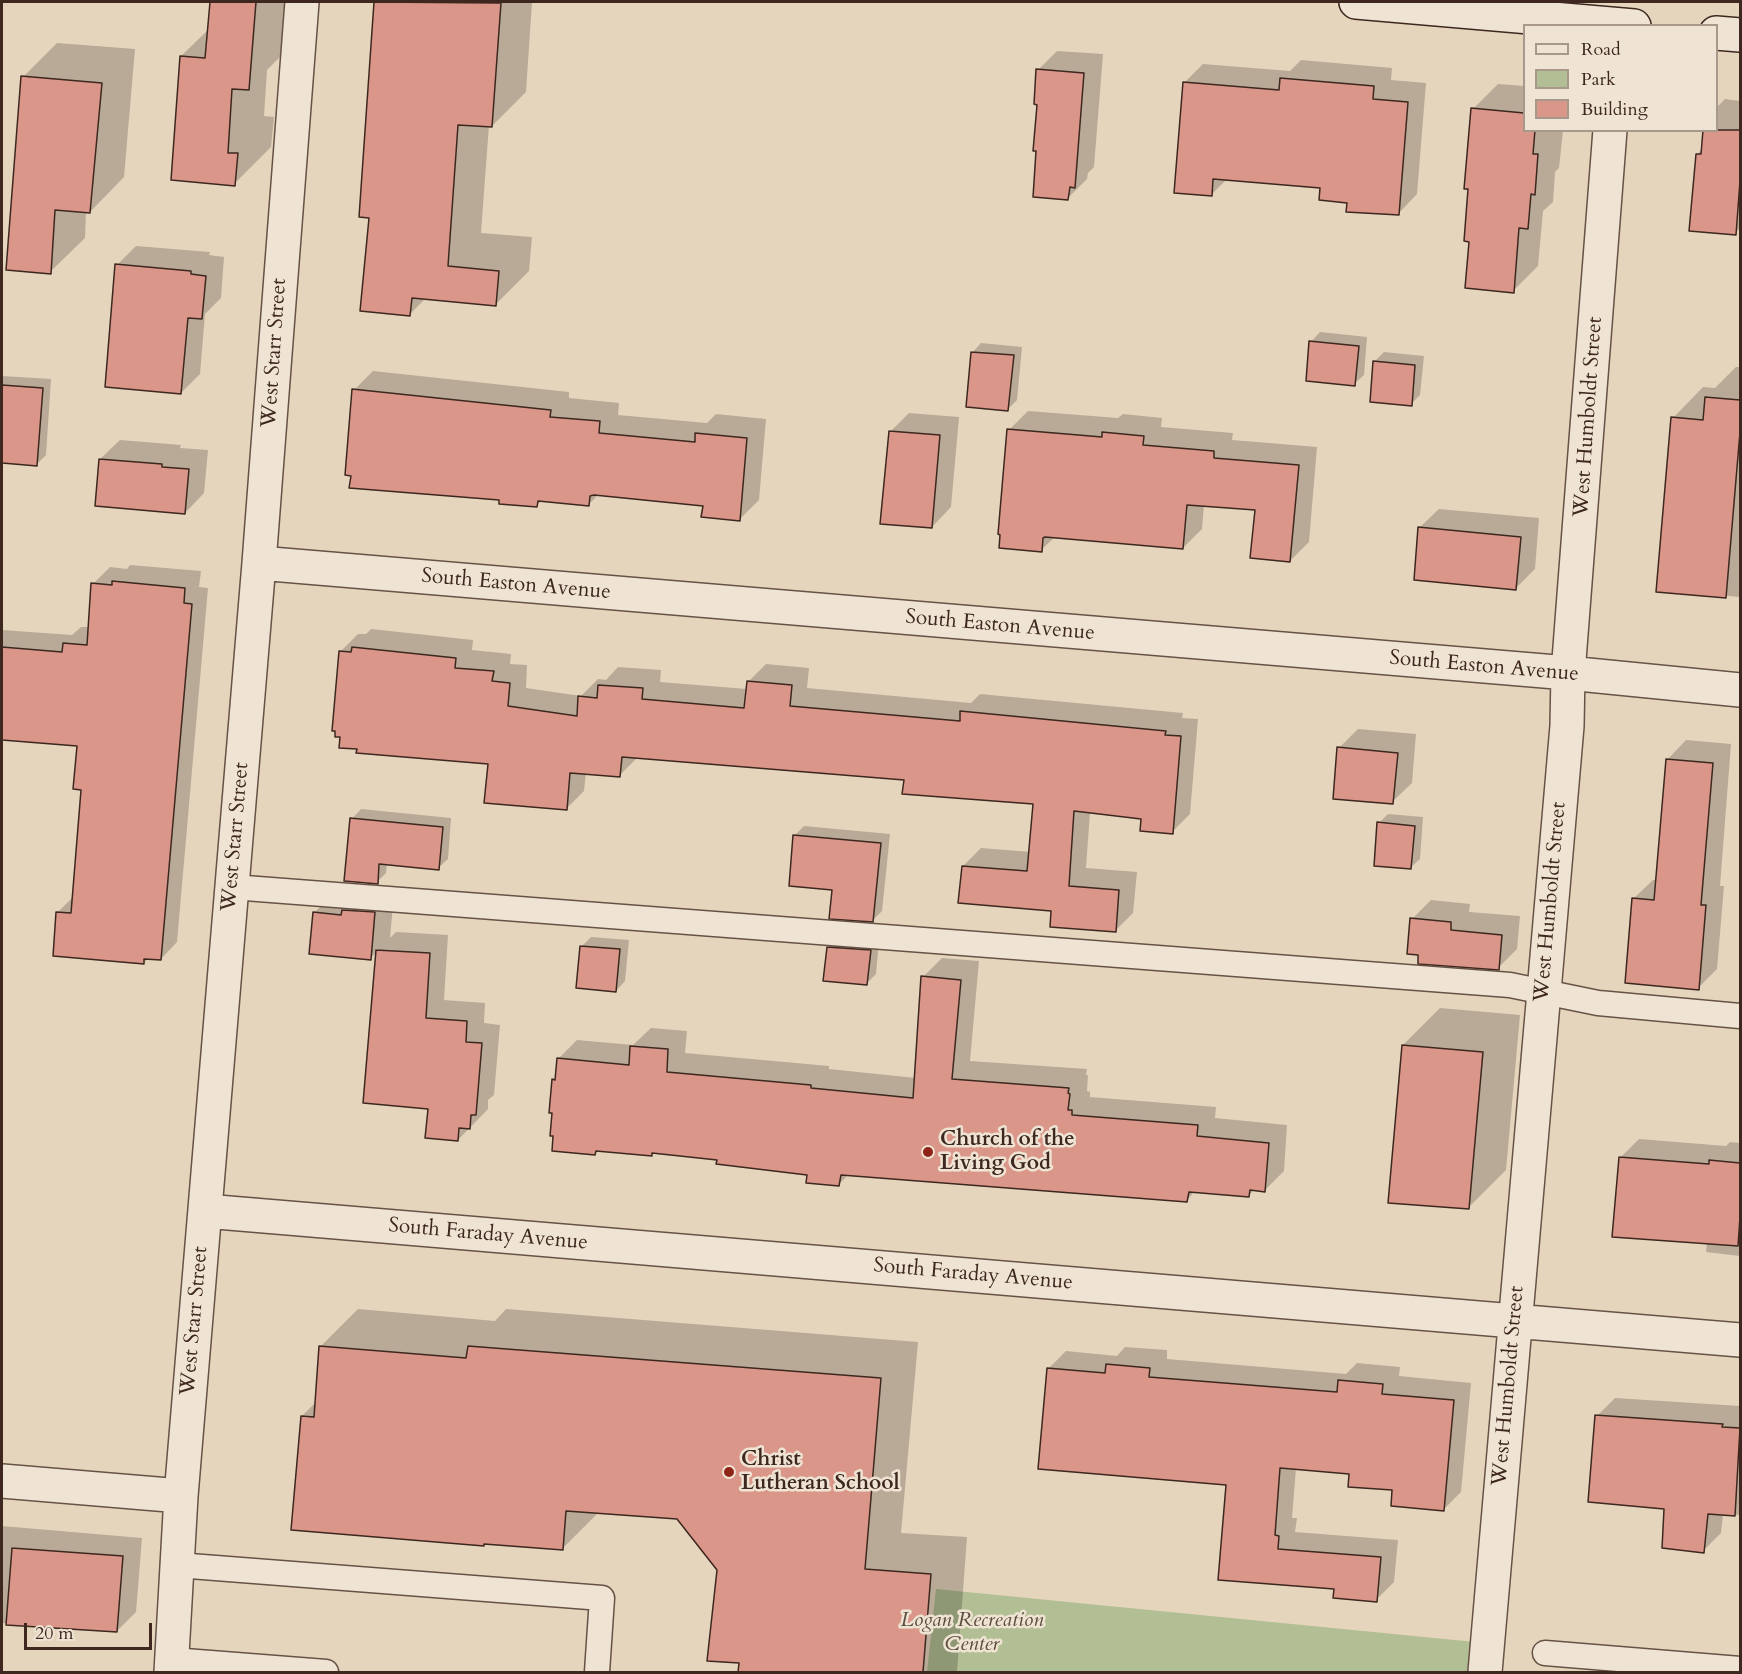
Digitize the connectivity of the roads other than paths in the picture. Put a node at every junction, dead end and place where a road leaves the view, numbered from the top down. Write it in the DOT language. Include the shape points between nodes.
graph roads {
  1 [pos="302,2"];
  2 [pos="1356,2"];
  3 [pos="1609,19"];
  4 [pos="1718,33"];
  5 [pos="1740,35"];
  6 [pos="1610,132"];
  7 [pos="259,563"];
  8 [pos="1568,674"];
  9 [pos="1740,690"];
  10 [pos="232,887"];
  11 [pos="1543,992"];
  12 [pos="1740,1016"];
  13 [pos="205,1211"];
  14 [pos="1515,1321"];
  15 [pos="1740,1340"];
  16 [pos="2,1481"];
  17 [pos="181,1496"];
  18 [pos="177,1565"];
  19 [pos="1545,1653"];
  20 [pos="171,1666"];
  21 [pos="1740,1669"];
  22 [pos="326,1672"];
  23 [pos="597,1672"];
  24 [pos="1485,1672"];
  1 -- 7 [label="street, West Starr Street"];
  2 -- 3 [label="street"];
  4 -- 5 [label="street"];
  6 -- 8 [label="street, West Humboldt Street"];
  7 -- 8 [label="street, South Easton Avenue"];
  7 -- 10 [label="street, West Starr Street"];
  8 -- 9 [label="street, South Easton Avenue"];
  8 -- 11 [label="street, West Humboldt Street" via="1567,726"];
  10 -- 11 [label="lane" via="1510,985"];
  10 -- 13 [label="street, West Starr Street"];
  11 -- 12 [label="lane" via="1599,1003"];
  11 -- 14 [label="street, West Humboldt Street"];
  13 -- 14 [label="street, South Faraday Avenue"];
  13 -- 17 [label="street, West Starr Street"];
  14 -- 15 [label="street, South Faraday Avenue"];
  14 -- 24 [label="street, West Humboldt Street"];
  16 -- 17 [label="street"];
  17 -- 18 [label="street, West Starr Street"];
  18 -- 20 [label="street, West Starr Street"];
  18 -- 23 [label="lane" via="602,1598"];
  19 -- 21 [label="lane"];
  20 -- 22 [label="lane"];
}
